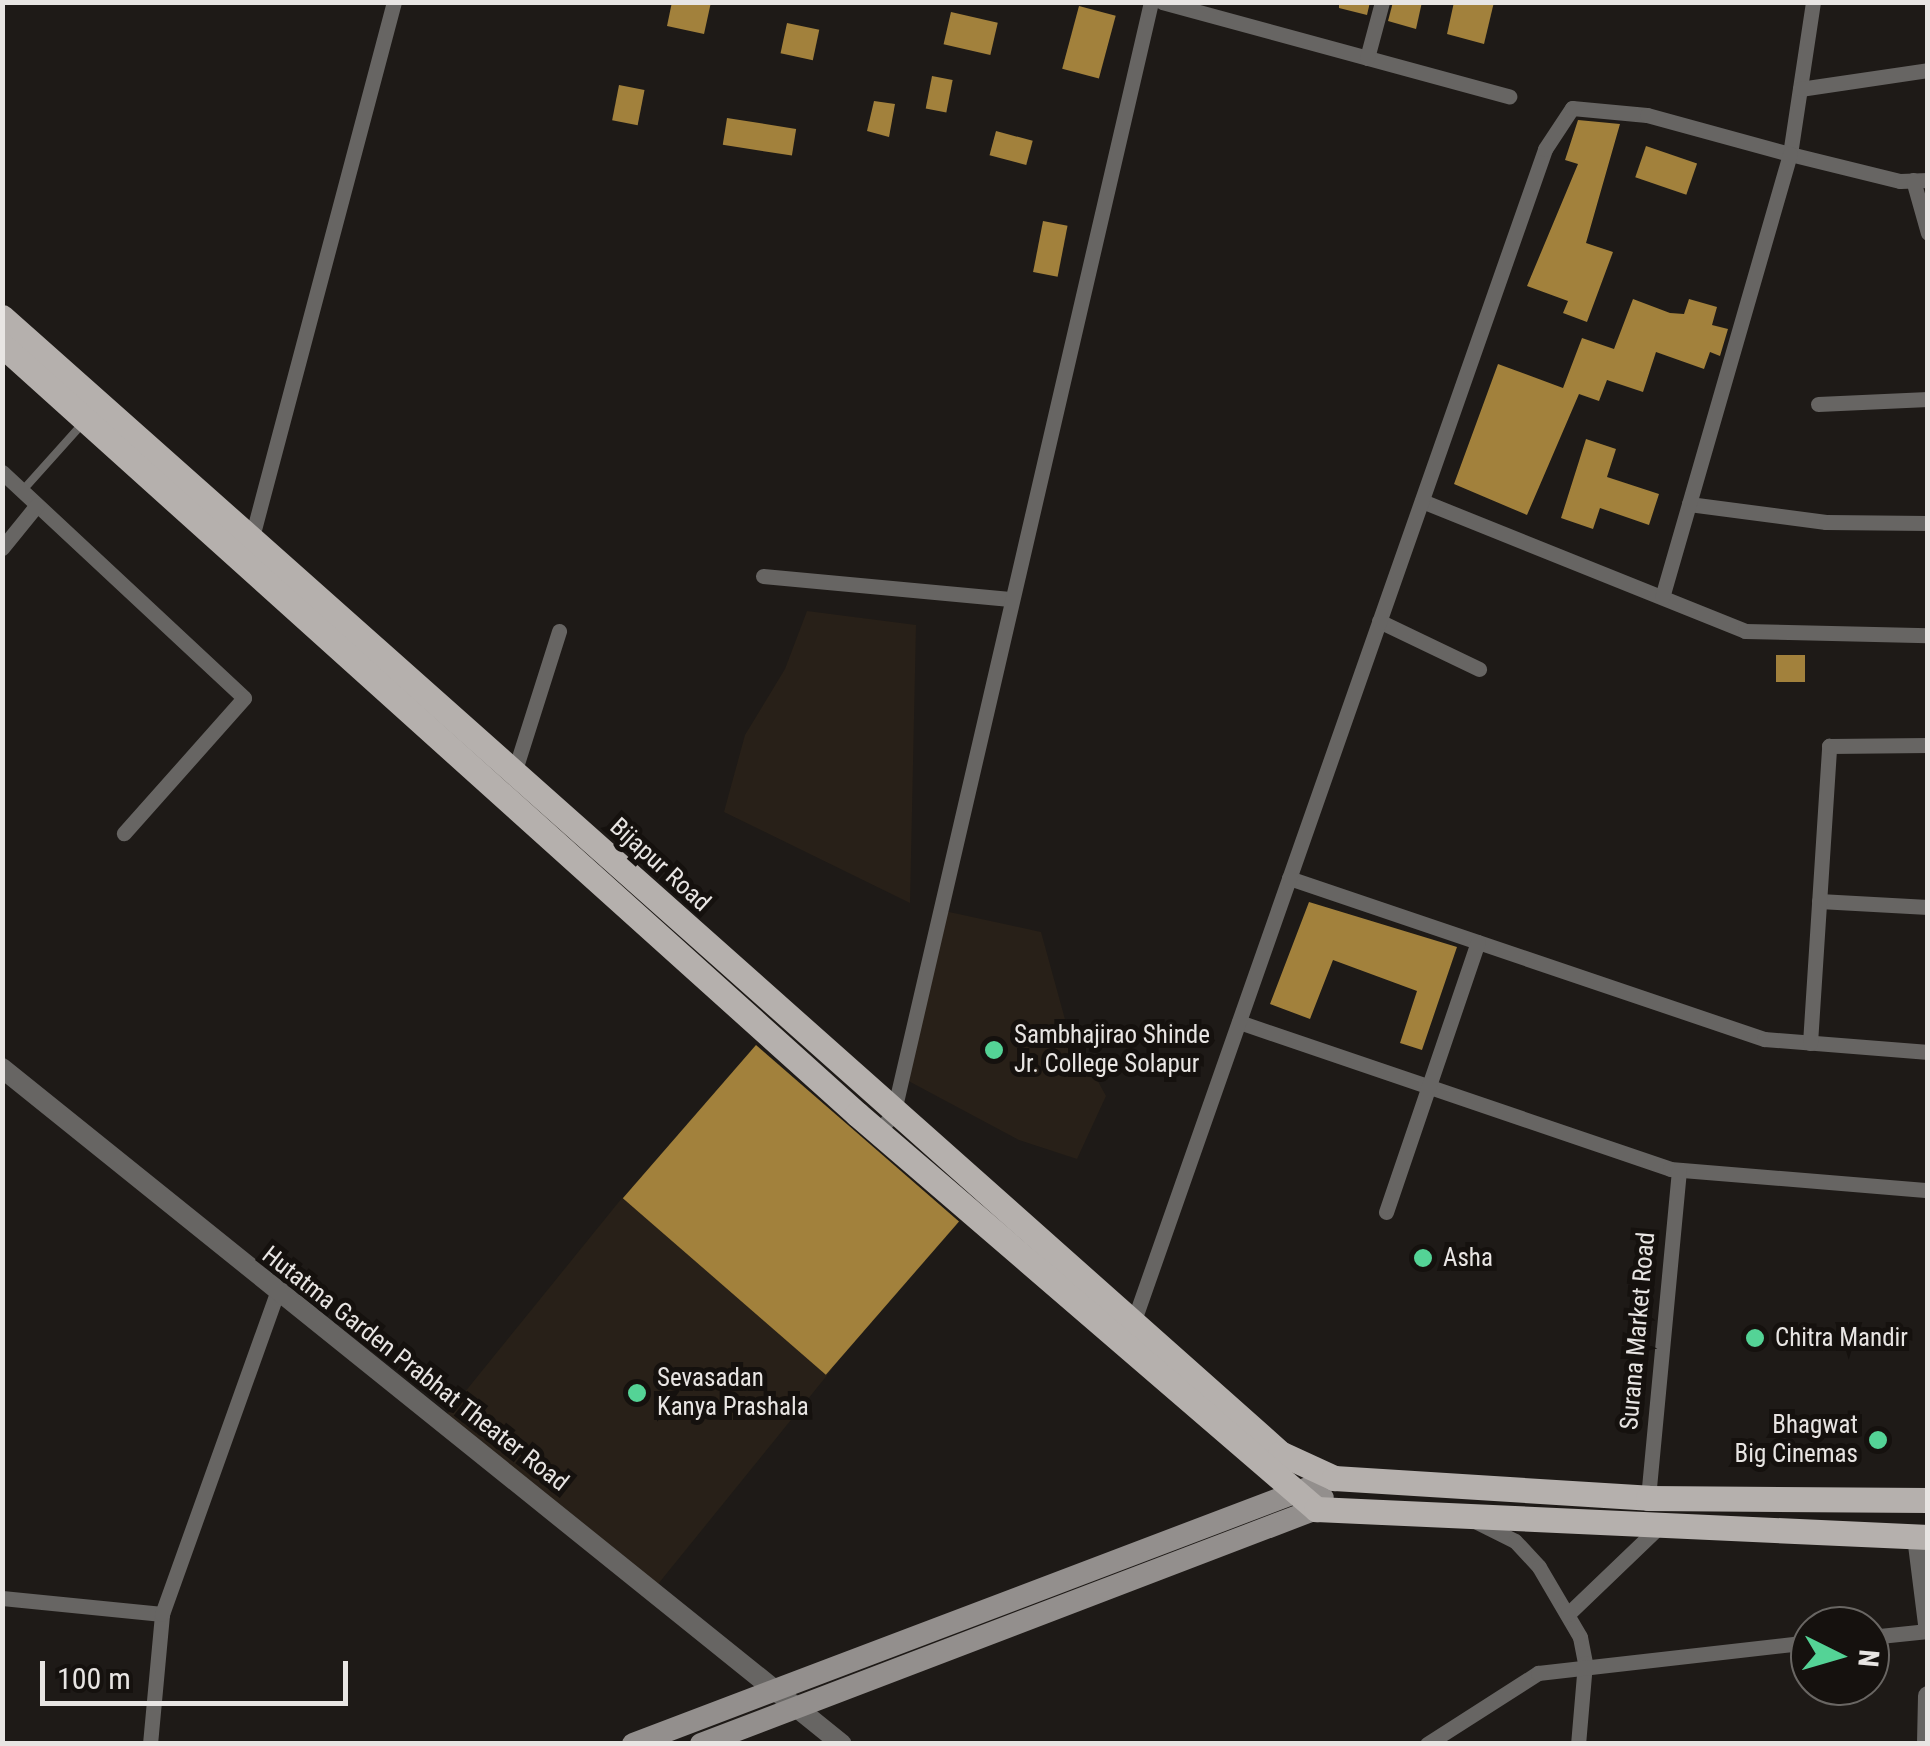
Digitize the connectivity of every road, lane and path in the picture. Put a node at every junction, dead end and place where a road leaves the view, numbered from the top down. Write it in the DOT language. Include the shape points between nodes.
graph roads {
  1 [pos="394,2"];
  2 [pos="1152,2"];
  3 [pos="1162,2"];
  4 [pos="1382,2"];
  5 [pos="1813,2"];
  6 [pos="1368,58"];
  7 [pos="1928,70"];
  8 [pos="1800,89"];
  9 [pos="1508,96"];
  10 [pos="1790,154"];
  11 [pos="1920,180"];
  12 [pos="1928,233"];
  13 [pos="2,317"];
  14 [pos="2,345"];
  15 [pos="1928,399"];
  16 [pos="1818,404"];
  17 [pos="87,419"];
  18 [pos="2,472"];
  19 [pos="23,491"];
  20 [pos="1422,500"];
  21 [pos="1689,504"];
  22 [pos="37,505"];
  23 [pos="1928,523"];
  24 [pos="252,537"];
  25 [pos="2,548"];
  26 [pos="762,576"];
  27 [pos="1662,597"];
  28 [pos="1010,599"];
  29 [pos="1379,621"];
  30 [pos="559,632"];
  31 [pos="1928,635"];
  32 [pos="1479,669"];
  33 [pos="1928,745"];
  34 [pos="514,773"];
  35 [pos="124,833"];
  36 [pos="1290,878"];
  37 [pos="1819,901"];
  38 [pos="1928,906"];
  39 [pos="1478,942"];
  40 [pos="1239,1022"];
  41 [pos="1810,1042"];
  42 [pos="1928,1052"];
  43 [pos="2,1068"];
  44 [pos="1428,1087"];
  45 [pos="885,1123"];
  46 [pos="1679,1170"];
  47 [pos="1928,1190"];
  48 [pos="1386,1212"];
  49 [pos="277,1292"];
  50 [pos="1133,1324"];
  51 [pos="1124,1348"];
  52 [pos="1334,1478"];
  53 [pos="1648,1498"];
  54 [pos="1928,1500"];
  55 [pos="1307,1501"];
  56 [pos="1461,1514"];
  57 [pos="1663,1524"];
  58 [pos="1922,1537"];
  59 [pos="2,1598"];
  60 [pos="162,1614"];
  61 [pos="1568,1614"];
  62 [pos="1928,1628"];
  63 [pos="1890,1633"];
  64 [pos="1790,1644"];
  65 [pos="1585,1663"];
  66 [pos="1928,1696"];
  67 [pos="789,1699"];
  68 [pos="150,1744"];
  69 [pos="633,1744"];
  70 [pos="701,1744"];
  71 [pos="842,1744"];
  72 [pos="1427,1744"];
  73 [pos="1578,1744"];
  74 [pos="1927,1744"];
  1 -- 24 [label="street"];
  2 -- 28 [label="street"];
  3 -- 6 [label="street"];
  4 -- 6 [label="street"];
  5 -- 8 [label="street"];
  6 -- 9 [label="street"];
  7 -- 8 [label="street"];
  8 -- 10 [label="street"];
  10 -- 11 [label="street"];
  10 -- 20 [label="street" via="1647,115 1572,108 1544,149"];
  10 -- 21 [label="street"];
  11 -- 12 [label="street"];
  13 -- 24 [label="main road, Bijapur Road"];
  14 -- 17 [label="main road"];
  15 -- 16 [label="street"];
  17 -- 19 [label="lane"];
  17 -- 45 [label="main road"];
  18 -- 19 [label="street"];
  19 -- 22 [label="street"];
  20 -- 27 [label="street"];
  20 -- 29 [label="street"];
  21 -- 23 [label="street" via="1826,522"];
  21 -- 27 [label="street"];
  22 -- 25 [label="street"];
  22 -- 35 [label="street" via="244,698"];
  24 -- 34 [label="main road, Bijapur Road"];
  26 -- 28 [label="street"];
  27 -- 31 [label="street" via="1745,631"];
  28 -- 45 [label="street"];
  29 -- 32 [label="street"];
  29 -- 36 [label="street"];
  30 -- 34 [label="street"];
  33 -- 37 [label="street" via="1828,746"];
  34 -- 45 [label="main road, Bijapur Road"];
  36 -- 39 [label="street"];
  36 -- 40 [label="street"];
  37 -- 38 [label="street"];
  37 -- 41 [label="street"];
  39 -- 41 [label="street" via="1764,1039"];
  39 -- 44 [label="street"];
  40 -- 44 [label="street"];
  40 -- 50 [label="street"];
  41 -- 42 [label="street"];
  43 -- 49 [label="street, Hutatma Garden Prabhat Theater Road"];
  44 -- 46 [label="street"];
  44 -- 48 [label="street"];
  45 -- 50 [label="main road, Bijapur Road"];
  45 -- 51 [label="main road"];
  46 -- 47 [label="street"];
  46 -- 53 [label="street, Surana Market Road"];
  49 -- 60 [label="street"];
  49 -- 67 [label="street, Hutatma Garden Prabhat Theater Road"];
  50 -- 51 [label="street"];
  50 -- 52 [label="main road, Bijapur Road" via="1280,1453"];
  51 -- 55 [label="main road"];
  52 -- 53 [label="main road"];
  52 -- 55 [label="main road"];
  53 -- 54 [label="main road"];
  55 -- 56 [label="main road"];
  55 -- 67 [label="main road"];
  56 -- 57 [label="main road"];
  56 -- 61 [label="street" via="1515,1541"];
  57 -- 58 [label="main road"];
  57 -- 61 [label="street"];
  58 -- 62 [label="street"];
  59 -- 60 [label="street"];
  60 -- 68 [label="street"];
  61 -- 65 [label="street"];
  62 -- 63 [label="street"];
  64 -- 65 [label="street"];
  65 -- 72 [label="street" via="1538,1674"];
  65 -- 73 [label="street"];
  66 -- 74 [label="street"];
  67 -- 69 [label="main road"];
  67 -- 70 [label="main road"];
  67 -- 71 [label="street, Hutatma Garden Prabhat Theater Road"];
}
